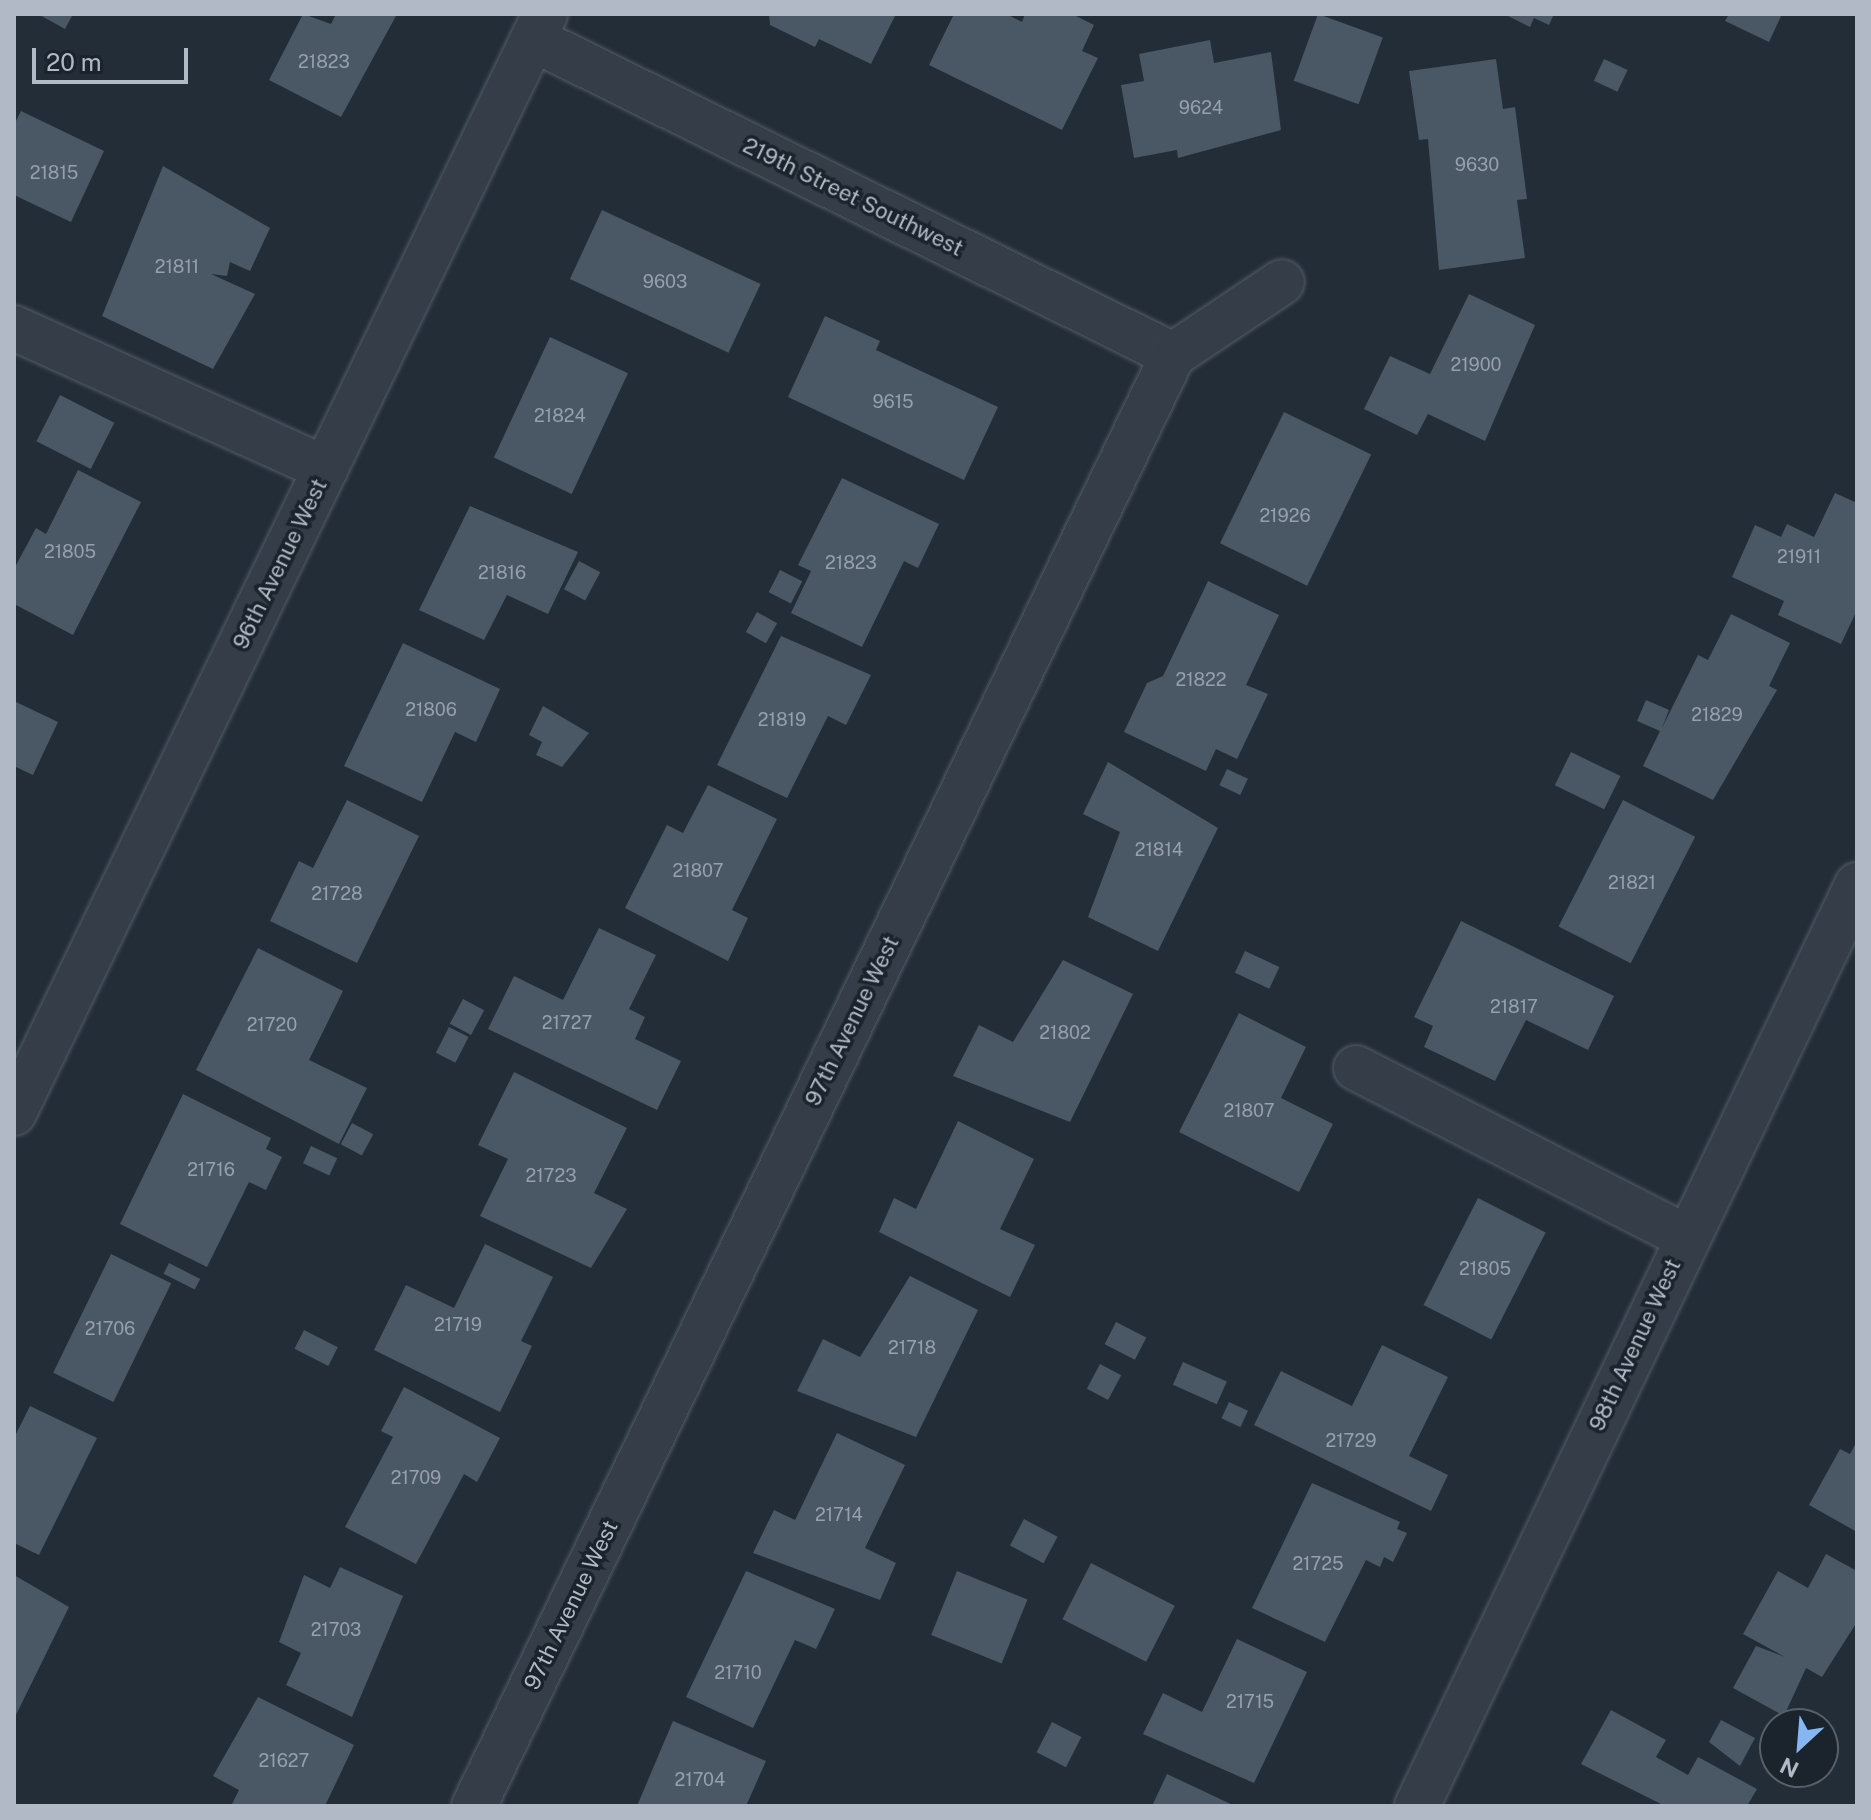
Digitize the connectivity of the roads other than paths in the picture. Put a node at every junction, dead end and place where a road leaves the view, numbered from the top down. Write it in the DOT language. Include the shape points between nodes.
graph roads {
  1 [pos="539,26"];
  2 [pos="1282,282"];
  3 [pos="14,328"];
  4 [pos="1173,355"];
  5 [pos="326,469"];
  6 [pos="1857,885"];
  7 [pos="1356,1068"];
  8 [pos="14,1113"];
  9 [pos="1686,1237"];
  10 [pos="474,1806"];
  11 [pos="1417,1806"];
  1 -- 4 [label="street, 219th Street Southwest"];
  1 -- 5 [label="street, 96th Avenue West"];
  2 -- 4 [label="street"];
  3 -- 5 [label="street"];
  4 -- 10 [label="street, 97th Avenue West"];
  5 -- 8 [label="street, 96th Avenue West"];
  6 -- 9 [label="street, 98th Avenue West"];
  7 -- 9 [label="street"];
  9 -- 11 [label="street, 98th Avenue West"];
}
